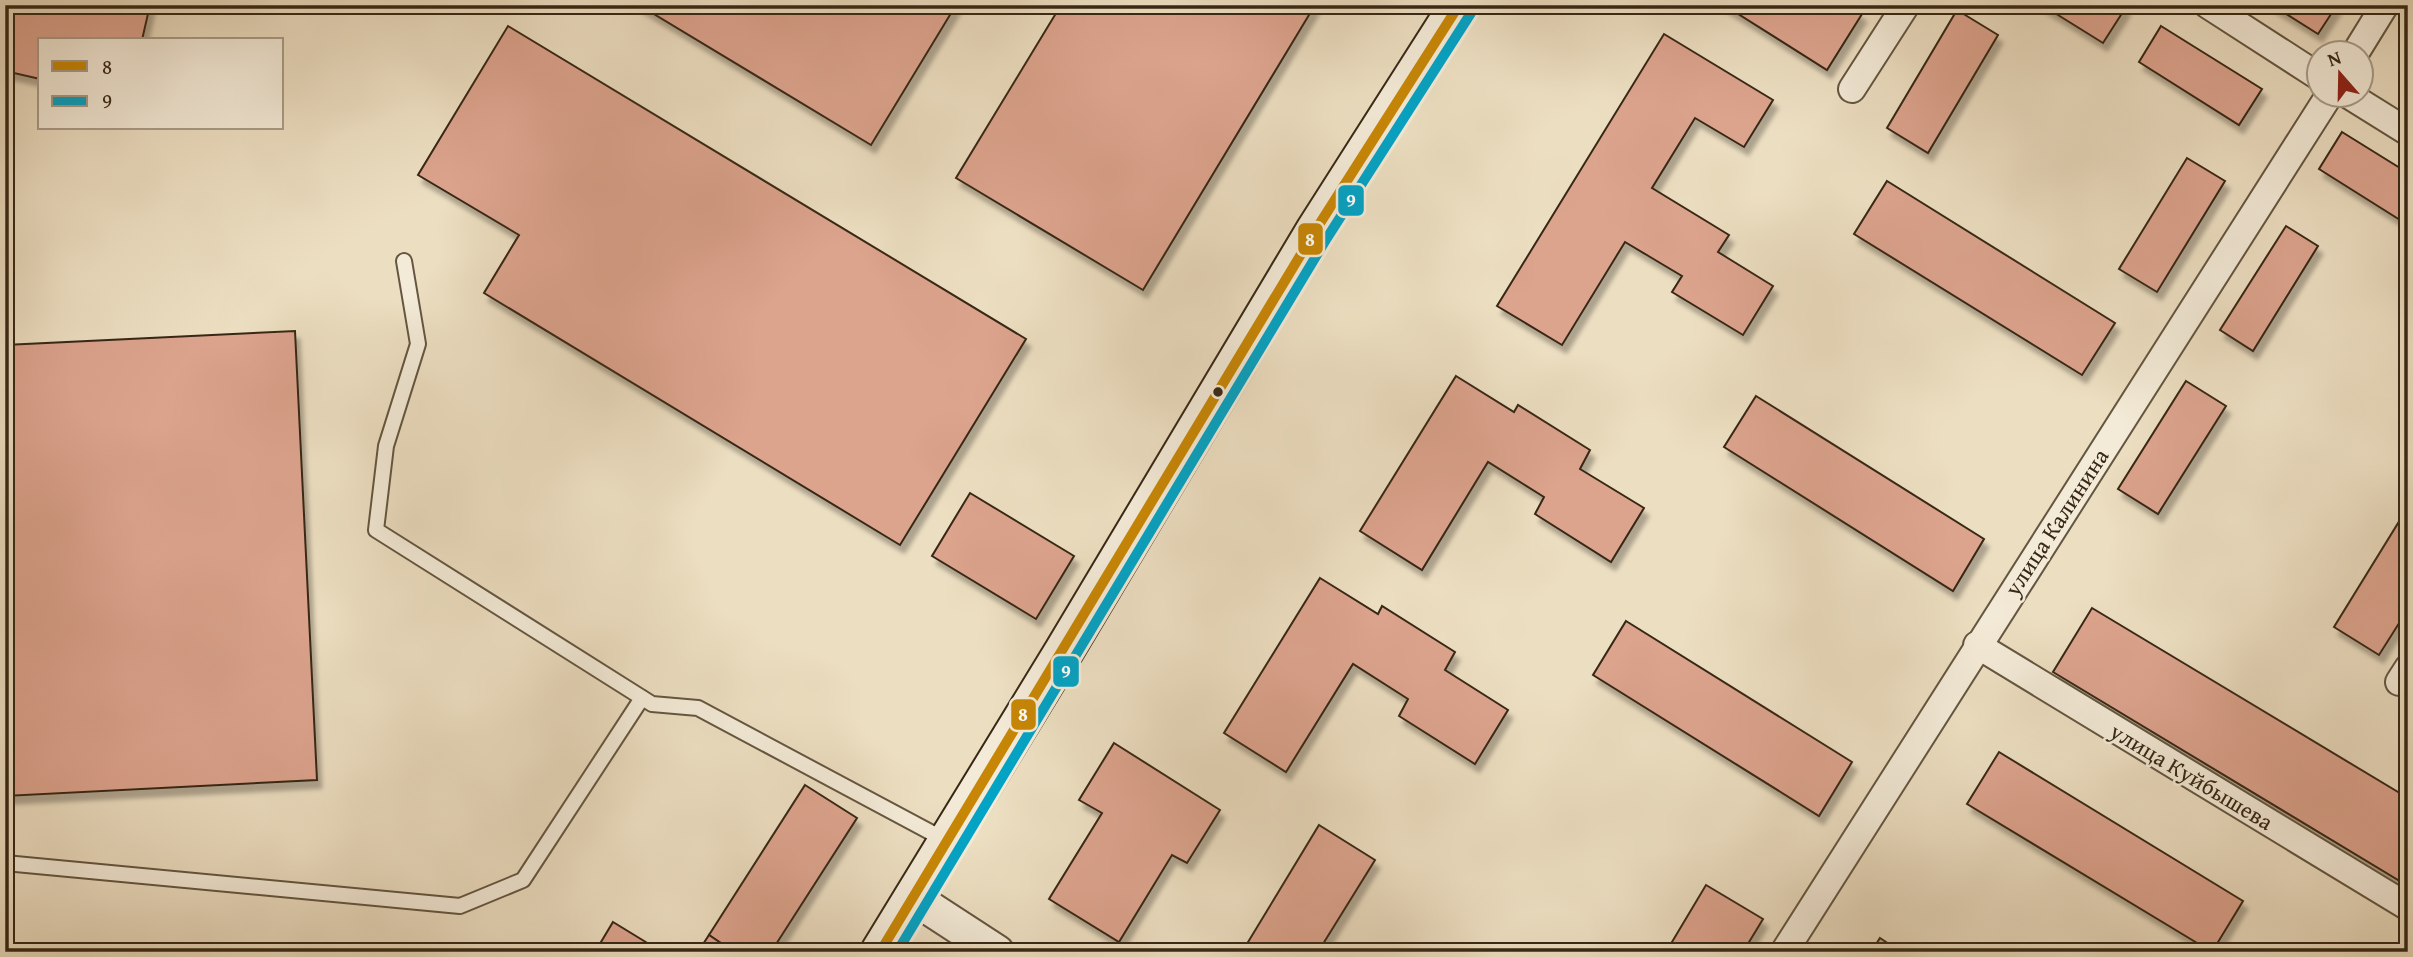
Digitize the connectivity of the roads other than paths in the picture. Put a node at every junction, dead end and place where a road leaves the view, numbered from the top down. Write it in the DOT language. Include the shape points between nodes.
graph roads {
  1 [pos="1459,5"];
  2 [pos="1906,5"];
  3 [pos="2208,5"];
  4 [pos="2385,5"];
  5 [pos="2365,38"];
  6 [pos="2304,66"];
  7 [pos="1852,89"];
  8 [pos="2321,108"];
  9 [pos="2369,108"];
  10 [pos="2408,132"];
  11 [pos="404,261"];
  12 [pos="1977,645"];
  13 [pos="642,698"];
  14 [pos="948,842"];
  15 [pos="5,863"];
  16 [pos="914,898"];
  17 [pos="2408,907"];
  18 [pos="880,952"];
  19 [pos="997,952"];
  20 [pos="1784,952"];
  1 -- 14 [label="main road" via="1315,231"];
  2 -- 7 [label="street"];
  3 -- 6 [label="street"];
  4 -- 5 [label="street"];
  8 -- 12 [label="street, улица Калинина"];
  9 -- 10 [label="street"];
  11 -- 13 [label="lane" via="418,344 386,446 376,530"];
  12 -- 17 [label="street, улица Куйбышева"];
  12 -- 20 [label="street, улица Калинина"];
  13 -- 14 [label="lane" via="652,704 698,708"];
  13 -- 15 [label="lane" via="523,880 460,905"];
  14 -- 16 [label="main road"];
  16 -- 18 [label="main road"];
  16 -- 19 [label="street"];
}
